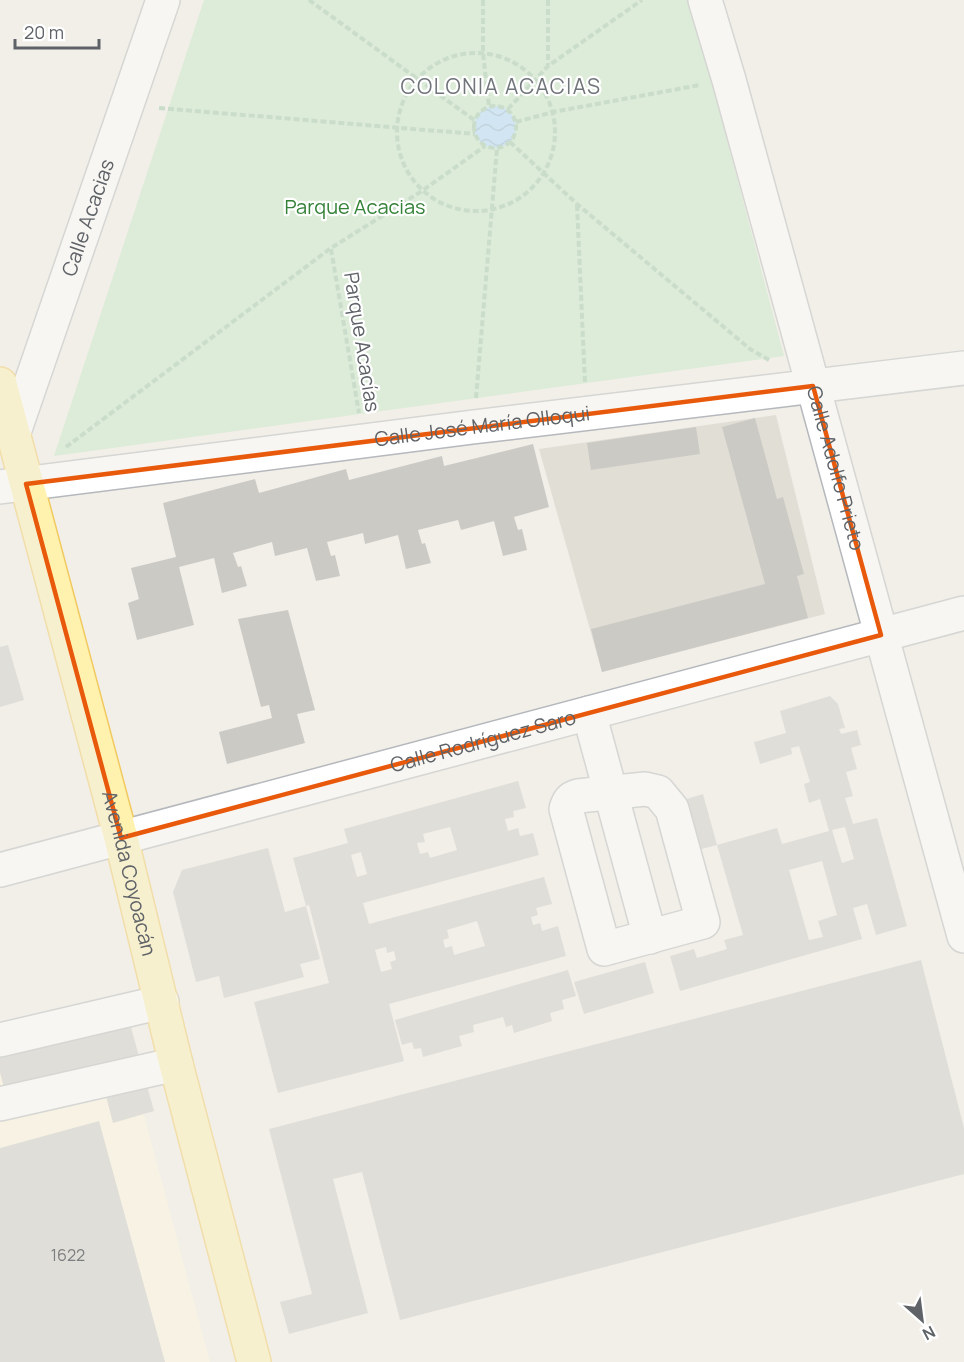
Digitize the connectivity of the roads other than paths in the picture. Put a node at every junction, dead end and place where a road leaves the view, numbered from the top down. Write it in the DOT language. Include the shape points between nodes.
graph roads {
  1 [pos="163,0"];
  2 [pos="705,0"];
  3 [pos="964,368"];
  4 [pos="0,384"];
  5 [pos="813,386"];
  6 [pos="13,435"];
  7 [pos="13,486"];
  8 [pos="964,613"];
  9 [pos="881,635"];
  10 [pos="589,713"];
  11 [pos="610,793"];
  12 [pos="121,838"];
  13 [pos="0,870"];
  14 [pos="964,936"];
  15 [pos="650,937"];
  16 [pos="162,1002"];
  17 [pos="0,1040"];
  18 [pos="176,1064"];
  19 [pos="0,1104"];
  20 [pos="254,1362"];
  1 -- 6 [label="street, Calle Acacias"];
  2 -- 5 [label="street, Calle Adolfo Prieto"];
  3 -- 5 [label="street, Calle José María Olloqui"];
  4 -- 6 [label="main road, Avenida Coyoacán"];
  5 -- 7 [label="street, Calle José María Olloqui"];
  5 -- 9 [label="street, Calle Adolfo Prieto"];
  6 -- 7 [label="main road, Avenida Coyoacán"];
  7 -- 12 [label="main road, Avenida Coyoacán"];
  8 -- 9 [label="street, Calle Rodríguez Saro"];
  9 -- 10 [label="street, Calle Rodríguez Saro"];
  9 -- 14 [label="street, Calle Adolfo Prieto"];
  10 -- 11 [label="street"];
  10 -- 12 [label="street, Calle Rodríguez Saro"];
  11 -- 15 [label="street"];
  11 -- 15 [label="street" via="645,789 658,792 672,809 703,922"];
  11 -- 15 [label="street" via="574,797 566,809 604,949"];
  12 -- 13 [label="street, Calle Rodríguez Saro"];
  12 -- 16 [label="main road, Avenida Coyoacán"];
  16 -- 17 [label="street"];
  16 -- 18 [label="main road, Avenida Coyoacán"];
  18 -- 19 [label="street"];
  18 -- 20 [label="main road, Avenida Coyoacán"];
}
